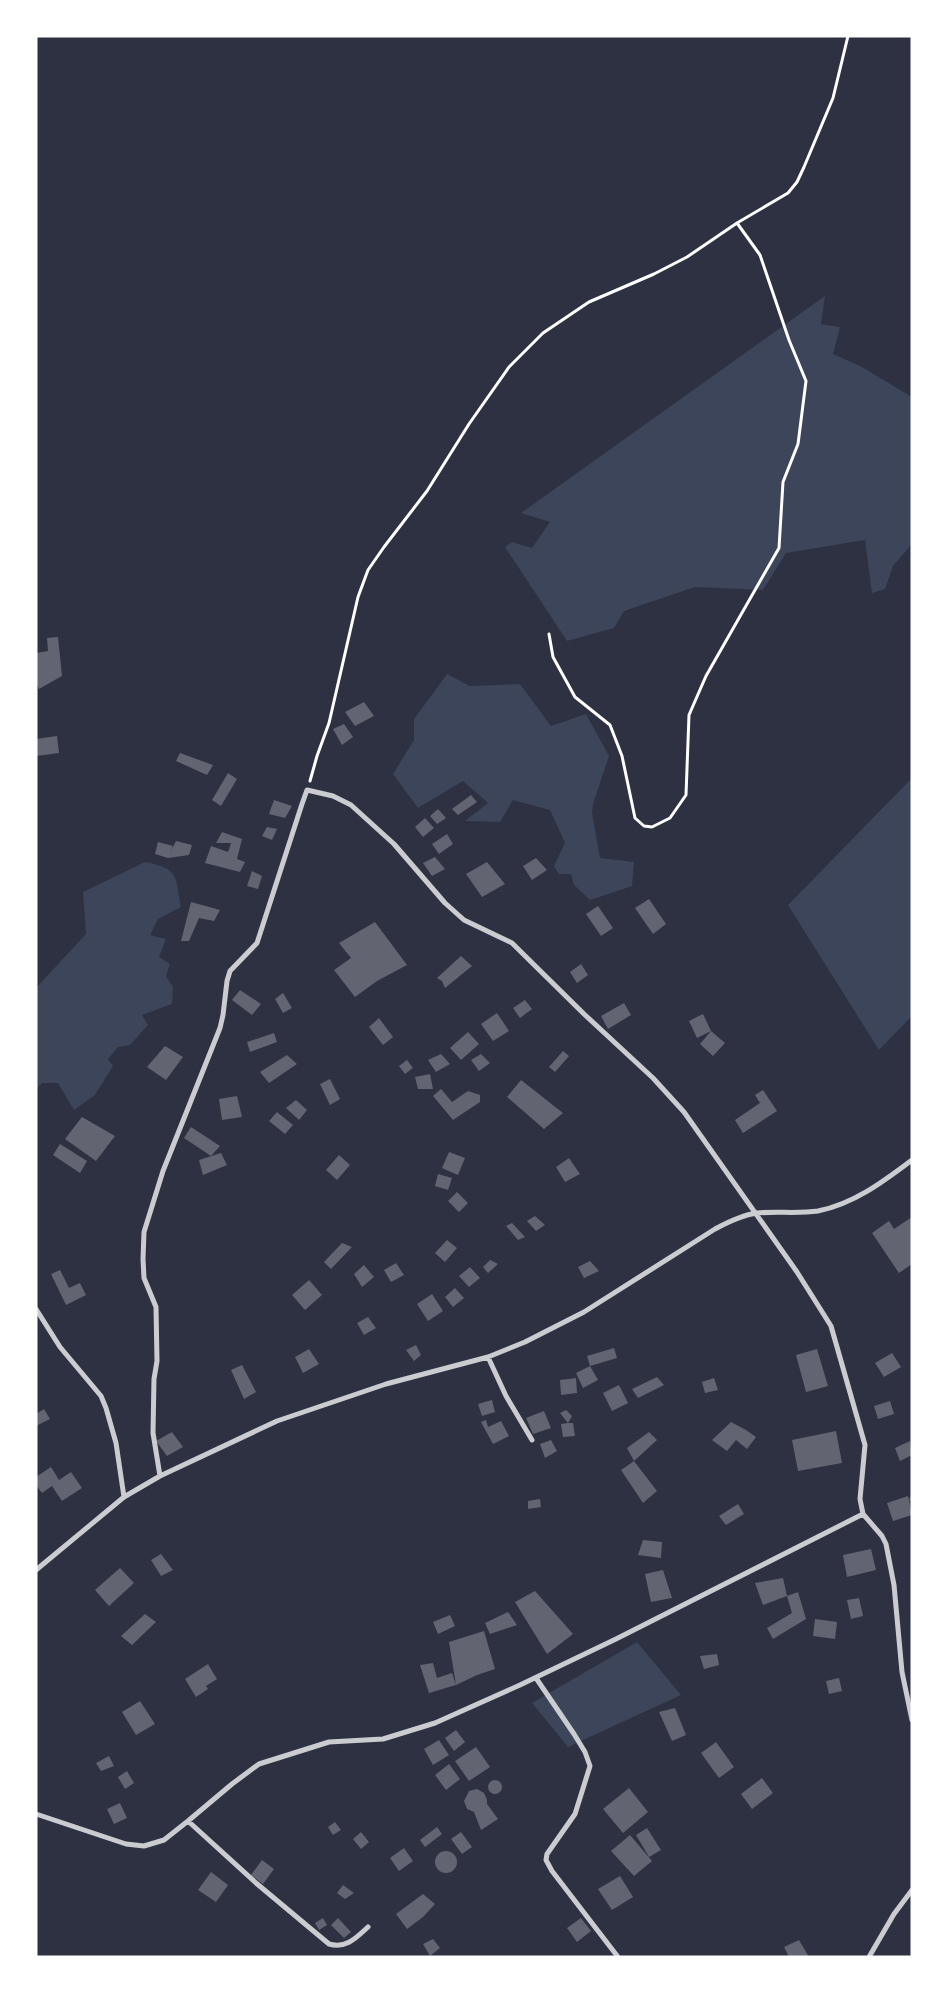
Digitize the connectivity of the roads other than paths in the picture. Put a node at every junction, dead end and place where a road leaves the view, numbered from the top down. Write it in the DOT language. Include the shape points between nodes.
graph roads {
  1 [pos="912,1160"];
  2 [pos="758,1213"];
  3 [pos="36,1309"];
  4 [pos="488,1357"];
  5 [pos="532,1440"];
  6 [pos="160,1476"];
  7 [pos="124,1497"];
  8 [pos="863,1514"];
  9 [pos="36,1570"];
  10 [pos="536,1678"];
  11 [pos="912,1720"];
  12 [pos="36,1814"];
  13 [pos="188,1821"];
  14 [pos="912,1890"];
  15 [pos="368,1927"];
  16 [pos="618,1957"];
  17 [pos="869,1957"];
  1 -- 2 [label="street" via="882,1183 840,1205 818,1211"];
  2 -- 4 [label="street" via="736,1218 714,1229 584,1312 526,1342"];
  2 -- 6 [label="street" via="684,1112 653,1078 512,943 464,920 451,909 394,844 352,805 308,790 257,943 230,971 220,1028 163,1171 144,1232 144,1278 156,1306 153,1433"];
  2 -- 8 [label="street" via="832,1326 865,1445 860,1499"];
  3 -- 7 [label="street" via="60,1347 101,1396 116,1443"];
  4 -- 5 [label="street"];
  4 -- 6 [label="street" via="386,1384 277,1421"];
  6 -- 7 [label="street"];
  7 -- 9 [label="street"];
  8 -- 10 [label="street"];
  8 -- 11 [label="street" via="886,1544 894,1585 902,1672"];
  10 -- 13 [label="street" via="407,1733 383,1739 329,1742 260,1764"];
  10 -- 16 [label="street" via="574,1734 590,1766 574,1814 546,1860"];
  12 -- 13 [label="street" via="126,1844 144,1846 164,1840"];
  13 -- 15 [label="street" via="329,1944 343,1946"];
  14 -- 17 [label="street"];
}
